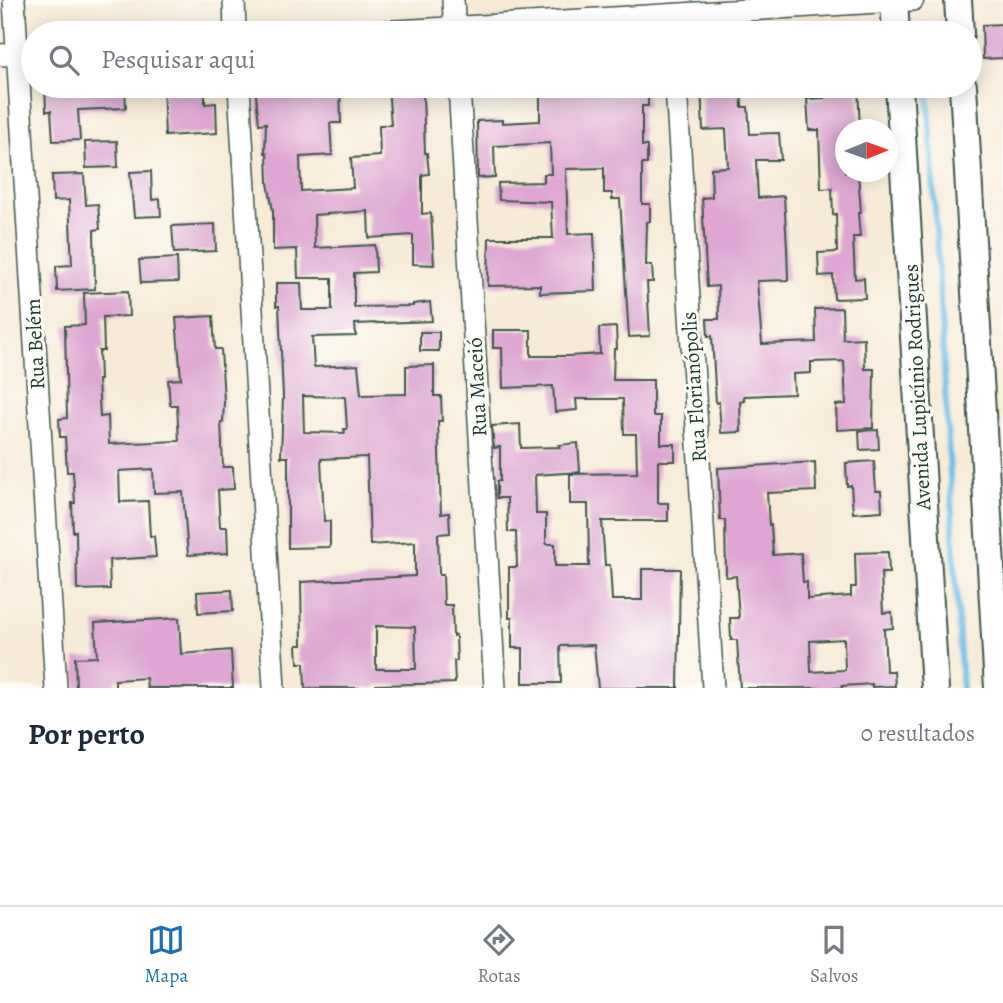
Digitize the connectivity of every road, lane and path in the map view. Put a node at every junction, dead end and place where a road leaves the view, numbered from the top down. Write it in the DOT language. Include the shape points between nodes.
graph roads {
  1 [pos="14,0"];
  2 [pos="233,0"];
  3 [pos="453,0"];
  4 [pos="900,0"];
  5 [pos="958,0"];
  6 [pos="672,16"];
  7 [pos="234,21"];
  8 [pos="454,21"];
  9 [pos="600,21"];
  10 [pos="897,21"];
  11 [pos="959,21"];
  12 [pos="17,54"];
  13 [pos="240,98"];
  14 [pos="459,98"];
  15 [pos="677,98"];
  16 [pos="900,98"];
  17 [pos="964,98"];
  18 [pos="55,688"];
  19 [pos="274,688"];
  20 [pos="495,688"];
  21 [pos="713,688"];
  22 [pos="935,688"];
  23 [pos="998,688"];
  1 -- 12 [label="street, Rua Belém"];
  2 -- 7 [label="street"];
  3 -- 8 [label="street"];
  4 -- 6 [label="street"];
  4 -- 10 [label="street"];
  5 -- 11 [label="street"];
  6 -- 9 [label="street"];
  12 -- 18 [label="street, Rua Belém"];
  13 -- 19 [label="street"];
  14 -- 20 [label="street, Rua Maceió"];
  15 -- 21 [label="street, Rua Florianópolis"];
  16 -- 22 [label="street, Avenida Lupicínio Rodrigues"];
  17 -- 23 [label="street"];
}
